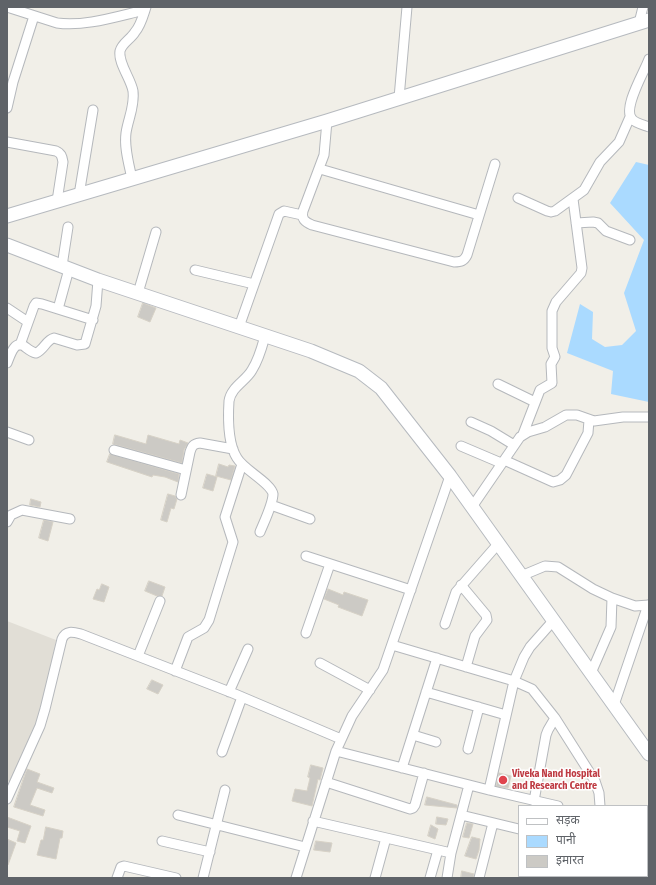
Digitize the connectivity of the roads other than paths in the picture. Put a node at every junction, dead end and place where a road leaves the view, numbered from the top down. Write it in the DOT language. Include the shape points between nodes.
graph roads {
  1 [pos="7,7"];
  2 [pos="408,7"];
  3 [pos="643,7"];
  4 [pos="145,8"];
  5 [pos="34,16"];
  6 [pos="644,22"];
  7 [pos="649,59"];
  8 [pos="400,98"];
  9 [pos="7,108"];
  10 [pos="93,110"];
  11 [pos="630,117"];
  12 [pos="327,121"];
  13 [pos="649,127"];
  14 [pos="7,142"];
  15 [pos="495,164"];
  16 [pos="320,169"];
  17 [pos="132,179"];
  18 [pos="79,195"];
  19 [pos="518,198"];
  20 [pos="573,199"];
  21 [pos="57,201"];
  22 [pos="302,215"];
  23 [pos="479,215"];
  24 [pos="7,216"];
  25 [pos="576,223"];
  26 [pos="68,227"];
  27 [pos="156,232"];
  28 [pos="630,240"];
  29 [pos="7,245"];
  30 [pos="66,268"];
  31 [pos="196,270"];
  32 [pos="98,280"];
  33 [pos="254,284"];
  34 [pos="138,293"];
  35 [pos="7,308"];
  36 [pos="58,309"];
  37 [pos="93,320"];
  38 [pos="28,322"];
  39 [pos="239,327"];
  40 [pos="265,336"];
  41 [pos="20,344"];
  42 [pos="7,363"];
  43 [pos="498,384"];
  44 [pos="535,402"];
  45 [pos="649,417"];
  46 [pos="589,420"];
  47 [pos="471,422"];
  48 [pos="7,432"];
  49 [pos="523,434"];
  50 [pos="29,440"];
  51 [pos="514,445"];
  52 [pos="461,446"];
  53 [pos="233,449"];
  54 [pos="114,450"];
  55 [pos="502,462"];
  56 [pos="242,464"];
  57 [pos="186,470"];
  58 [pos="450,476"];
  59 [pos="180,495"];
  60 [pos="271,505"];
  61 [pos="472,507"];
  62 [pos="11,511"];
  63 [pos="70,519"];
  64 [pos="310,519"];
  65 [pos="7,522"];
  66 [pos="260,532"];
  67 [pos="498,544"];
  68 [pos="306,556"];
  69 [pos="330,564"];
  70 [pos="521,576"];
  71 [pos="461,585"];
  72 [pos="411,590"];
  73 [pos="612,598"];
  74 [pos="160,600"];
  75 [pos="648,605"];
  76 [pos="553,621"];
  77 [pos="445,624"];
  78 [pos="306,633"];
  79 [pos="392,645"];
  80 [pos="248,649"];
  81 [pos="138,656"];
  82 [pos="437,658"];
  83 [pos="320,663"];
  84 [pos="466,667"];
  85 [pos="175,671"];
  86 [pos="591,673"];
  87 [pos="514,681"];
  88 [pos="370,690"];
  89 [pos="229,692"];
  90 [pos="426,692"];
  91 [pos="242,697"];
  92 [pos="614,705"];
  93 [pos="479,707"];
  94 [pos="506,715"];
  95 [pos="555,718"];
  96 [pos="413,735"];
  97 [pos="341,739"];
  98 [pos="436,742"];
  99 [pos="468,749"];
  100 [pos="336,751"];
  101 [pos="222,752"];
  102 [pos="649,754"];
  103 [pos="402,768"];
  104 [pos="424,773"];
  105 [pos="326,782"];
  106 [pos="469,785"];
  107 [pos="225,790"];
  108 [pos="488,790"];
  109 [pos="7,799"];
  110 [pos="534,801"];
  111 [pos="553,805"];
  112 [pos="600,805"];
  113 [pos="178,815"];
  114 [pos="461,815"];
  115 [pos="314,821"];
  116 [pos="493,823"];
  117 [pos="216,825"];
  118 [pos="518,829"];
  119 [pos="386,838"];
  120 [pos="162,841"];
  121 [pos="306,847"];
  122 [pos="438,850"];
  123 [pos="210,852"];
  124 [pos="451,853"];
  125 [pos="609,877"];
  126 [pos="117,878"];
  127 [pos="176,878"];
  128 [pos="203,878"];
  129 [pos="296,878"];
  130 [pos="376,878"];
  131 [pos="430,878"];
  132 [pos="447,878"];
  133 [pos="479,878"];
  134 [pos="626,878"];
  1 -- 5 [label="street"];
  2 -- 8 [label="street"];
  3 -- 6 [label="street"];
  4 -- 5 [label="street" via="74,24 57,23"];
  4 -- 17 [label="street" via="139,26 124,44 120,56 132,90 133,104 126,142"];
  5 -- 9 [label="street"];
  6 -- 8 [label="street"];
  7 -- 11 [label="street" via="634,91"];
  8 -- 12 [label="street"];
  10 -- 18 [label="street"];
  11 -- 13 [label="street"];
  11 -- 20 [label="street" via="619,142 600,162 584,190"];
  12 -- 16 [label="street" via="325,149"];
  12 -- 17 [label="street"];
  14 -- 21 [label="street" via="60,153 63,162"];
  15 -- 23 [label="street"];
  16 -- 22 [label="street"];
  16 -- 23 [label="street"];
  17 -- 18 [label="street"];
  18 -- 21 [label="street"];
  19 -- 20 [label="street" via="546,212 551,212"];
  20 -- 25 [label="street"];
  21 -- 24 [label="street"];
  22 -- 23 [label="street" via="305,222 312,225 454,262 464,260 467,255"];
  22 -- 33 [label="street" via="284,211 279,214"];
  25 -- 28 [label="street" via="598,223 606,231"];
  25 -- 44 [label="street" via="581,273 553,307 552,348 555,357 551,364 552,383 540,390"];
  26 -- 30 [label="street"];
  27 -- 34 [label="street"];
  29 -- 30 [label="street"];
  30 -- 32 [label="street"];
  30 -- 36 [label="street"];
  31 -- 33 [label="street"];
  32 -- 34 [label="street"];
  32 -- 37 [label="street"];
  33 -- 39 [label="street"];
  34 -- 39 [label="street"];
  35 -- 38 [label="street"];
  36 -- 37 [label="street"];
  36 -- 38 [label="street" via="36,303"];
  37 -- 41 [label="street" via="87,342 83,345 51,338 36,353"];
  38 -- 41 [label="street"];
  39 -- 40 [label="street"];
  40 -- 53 [label="street" via="253,368 231,394 229,427"];
  40 -- 58 [label="street" via="359,370 371,379 381,388"];
  41 -- 42 [label="street" via="15,347"];
  43 -- 44 [label="street"];
  44 -- 49 [label="street"];
  45 -- 46 [label="street"];
  46 -- 49 [label="street" via="577,415 566,415 546,427"];
  46 -- 55 [label="street" via="586,437 568,472 560,480 553,482"];
  47 -- 51 [label="street"];
  48 -- 50 [label="street"];
  49 -- 51 [label="street"];
  51 -- 55 [label="street"];
  52 -- 55 [label="street"];
  53 -- 56 [label="street"];
  53 -- 57 [label="street" via="195,443"];
  54 -- 57 [label="street"];
  55 -- 61 [label="street"];
  56 -- 60 [label="street" via="271,489"];
  56 -- 85 [label="street" via="225,518 233,542 209,620 204,628 188,637"];
  57 -- 59 [label="street"];
  58 -- 61 [label="street"];
  58 -- 72 [label="street"];
  60 -- 64 [label="street"];
  60 -- 66 [label="street"];
  61 -- 67 [label="street"];
  62 -- 63 [label="street" via="27,510"];
  62 -- 65 [label="street"];
  67 -- 70 [label="street"];
  67 -- 71 [label="street"];
  68 -- 69 [label="street"];
  69 -- 72 [label="street"];
  69 -- 78 [label="street"];
  70 -- 73 [label="street" via="545,566 558,567"];
  70 -- 76 [label="street"];
  71 -- 77 [label="street" via="453,597"];
  71 -- 84 [label="street" via="486,615 487,620 475,636"];
  72 -- 79 [label="street"];
  73 -- 75 [label="street" via="635,606"];
  73 -- 86 [label="street" via="611,627"];
  74 -- 81 [label="street"];
  75 -- 92 [label="street"];
  76 -- 86 [label="street"];
  76 -- 87 [label="street" via="527,652"];
  79 -- 82 [label="street"];
  79 -- 88 [label="street" via="383,670"];
  80 -- 89 [label="street"];
  81 -- 85 [label="street"];
  81 -- 109 [label="street" via="74,632 64,635 42,721"];
  82 -- 84 [label="street"];
  82 -- 90 [label="street"];
  83 -- 88 [label="street"];
  84 -- 87 [label="street"];
  85 -- 89 [label="street"];
  86 -- 92 [label="street"];
  87 -- 94 [label="street"];
  87 -- 95 [label="street" via="536,692"];
  88 -- 97 [label="street" via="352,716"];
  89 -- 91 [label="street"];
  90 -- 93 [label="street"];
  90 -- 96 [label="street"];
  91 -- 97 [label="street"];
  91 -- 101 [label="street"];
  92 -- 102 [label="street"];
  93 -- 94 [label="street"];
  93 -- 99 [label="street"];
  94 -- 108 [label="street"];
  95 -- 110 [label="street" via="546,735"];
  95 -- 112 [label="street" via="597,785"];
  96 -- 98 [label="street"];
  96 -- 103 [label="street"];
  97 -- 100 [label="street"];
  100 -- 103 [label="street"];
  100 -- 105 [label="street"];
  103 -- 104 [label="street"];
  104 -- 105 [label="street" via="415,805 410,809"];
  104 -- 106 [label="street"];
  105 -- 115 [label="street"];
  106 -- 108 [label="street"];
  106 -- 114 [label="street"];
  107 -- 117 [label="street"];
  108 -- 110 [label="street"];
  110 -- 111 [label="street"];
  113 -- 117 [label="street"];
  114 -- 116 [label="street"];
  114 -- 124 [label="street"];
  115 -- 119 [label="street"];
  115 -- 121 [label="street"];
  116 -- 118 [label="street"];
  116 -- 133 [label="street"];
  117 -- 121 [label="street"];
  117 -- 123 [label="street"];
  119 -- 122 [label="street"];
  119 -- 130 [label="street"];
  120 -- 123 [label="street"];
  121 -- 129 [label="street"];
  122 -- 124 [label="street"];
  122 -- 131 [label="street"];
  123 -- 128 [label="street"];
  124 -- 132 [label="street"];
  125 -- 134 [label="street"];
  126 -- 127 [label="street" via="121,867 124,866"];
}
